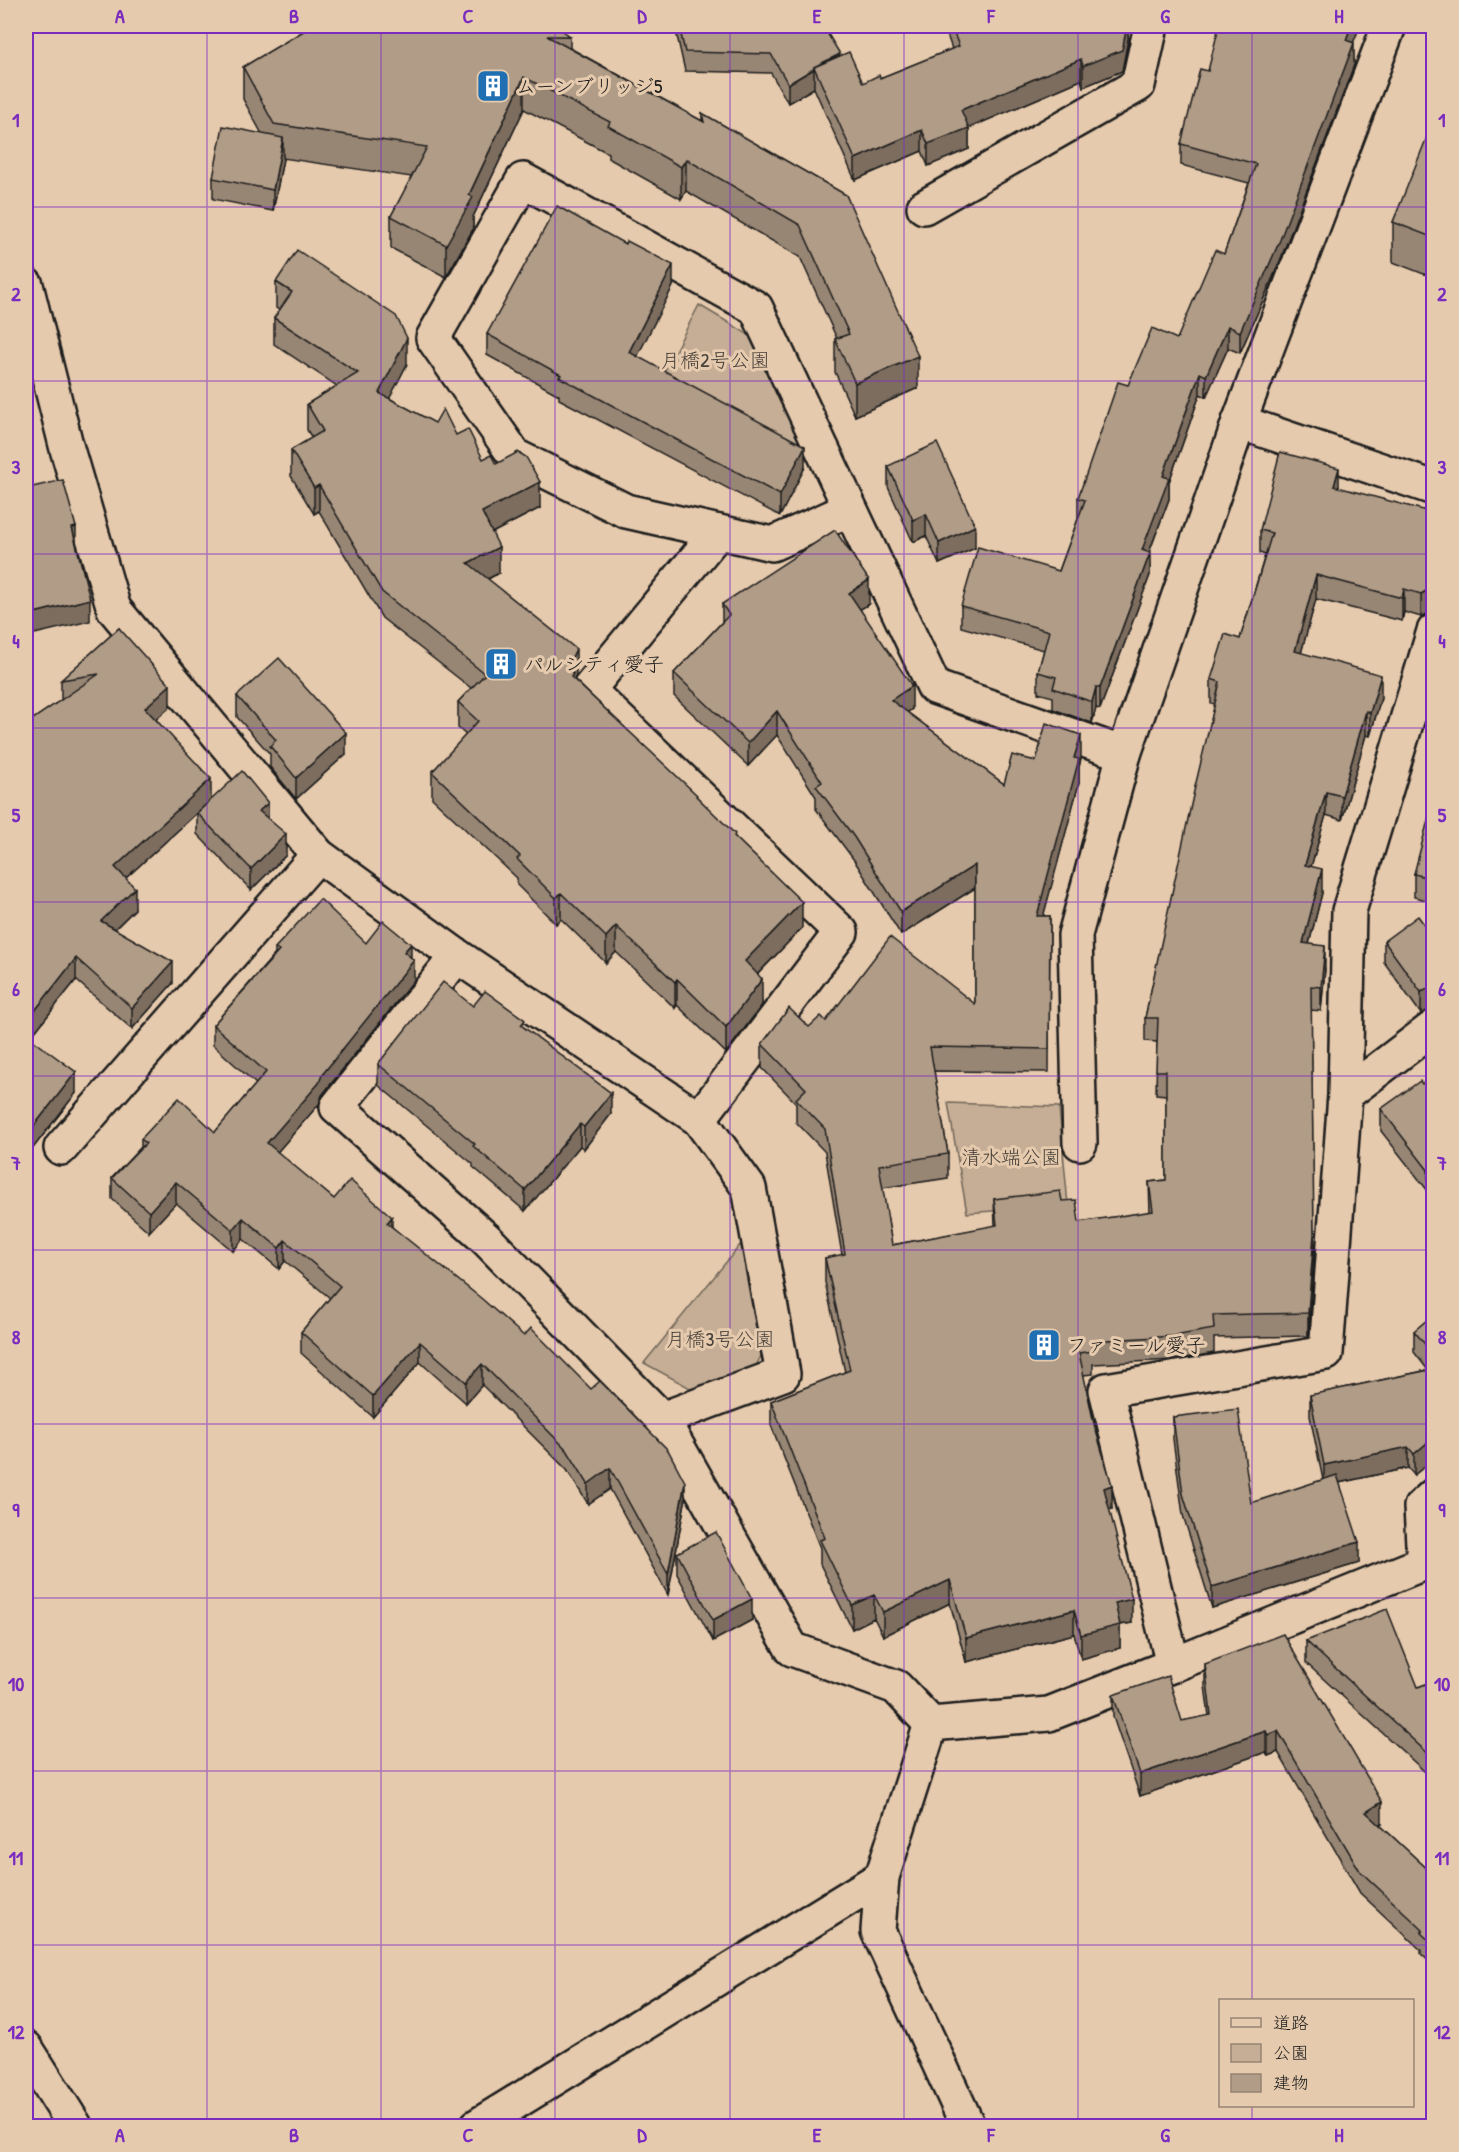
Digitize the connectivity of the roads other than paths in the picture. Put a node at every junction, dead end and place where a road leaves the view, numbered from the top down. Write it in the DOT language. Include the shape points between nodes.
graph roads {
  1 [pos="1151,26"];
  2 [pos="1389,26"];
  3 [pos="924,207"];
  4 [pos="26,285"];
  5 [pos="1239,422"];
  6 [pos="1434,488"];
  7 [pos="850,509"];
  8 [pos="718,532"];
  9 [pos="1434,631"];
  10 [pos="1124,753"];
  11 [pos="318,855"];
  12 [pos="457,956"];
  13 [pos="1434,1027"];
  14 [pos="1345,1095"];
  15 [pos="699,1119"];
  16 [pos="1080,1143"];
  17 [pos="61,1148"];
  18 [pos="662,1419"];
  19 [pos="1434,1495"];
  20 [pos="1173,1665"];
  21 [pos="931,1724"];
  22 [pos="882,1877"];
  23 [pos="26,2048"];
  24 [pos="75,2127"];
  25 [pos="477,2127"];
  26 [pos="968,2127"];
  1 -- 3 [label="street" via="1138,85"];
  2 -- 5 [label="street"];
  4 -- 11 [label="street" via="67,449 114,609"];
  5 -- 6 [label="street"];
  5 -- 10 [label="street"];
  7 -- 8 [label="street" via="772,544"];
  7 -- 8 [label="street" via="756,308 523,180 433,338 516,456 626,511"];
  7 -- 10 [label="street" via="934,687"];
  8 -- 15 [label="street" via="588,690 841,932"];
  9 -- 14 [label="street" via="1349,911"];
  10 -- 16 [label="street" via="1075,935"];
  11 -- 12 [label="street"];
  11 -- 17 [label="street"];
  12 -- 15 [label="street"];
  12 -- 18 [label="street" via="337,1107 486,1239"];
  13 -- 14 [label="street"];
  14 -- 20 [label="street" via="1326,1353 1106,1390"];
  15 -- 18 [label="street" via="748,1188 783,1374"];
  18 -- 21 [label="street" via="792,1649 896,1687"];
  19 -- 20 [label="street" via="1421,1507 1424,1563"];
  20 -- 21 [label="street" via="1049,1714"];
  21 -- 22 [label="street"];
  22 -- 25 [label="street"];
  22 -- 26 [label="street" via="878,1931"];
  23 -- 24 [label="street"];
}
